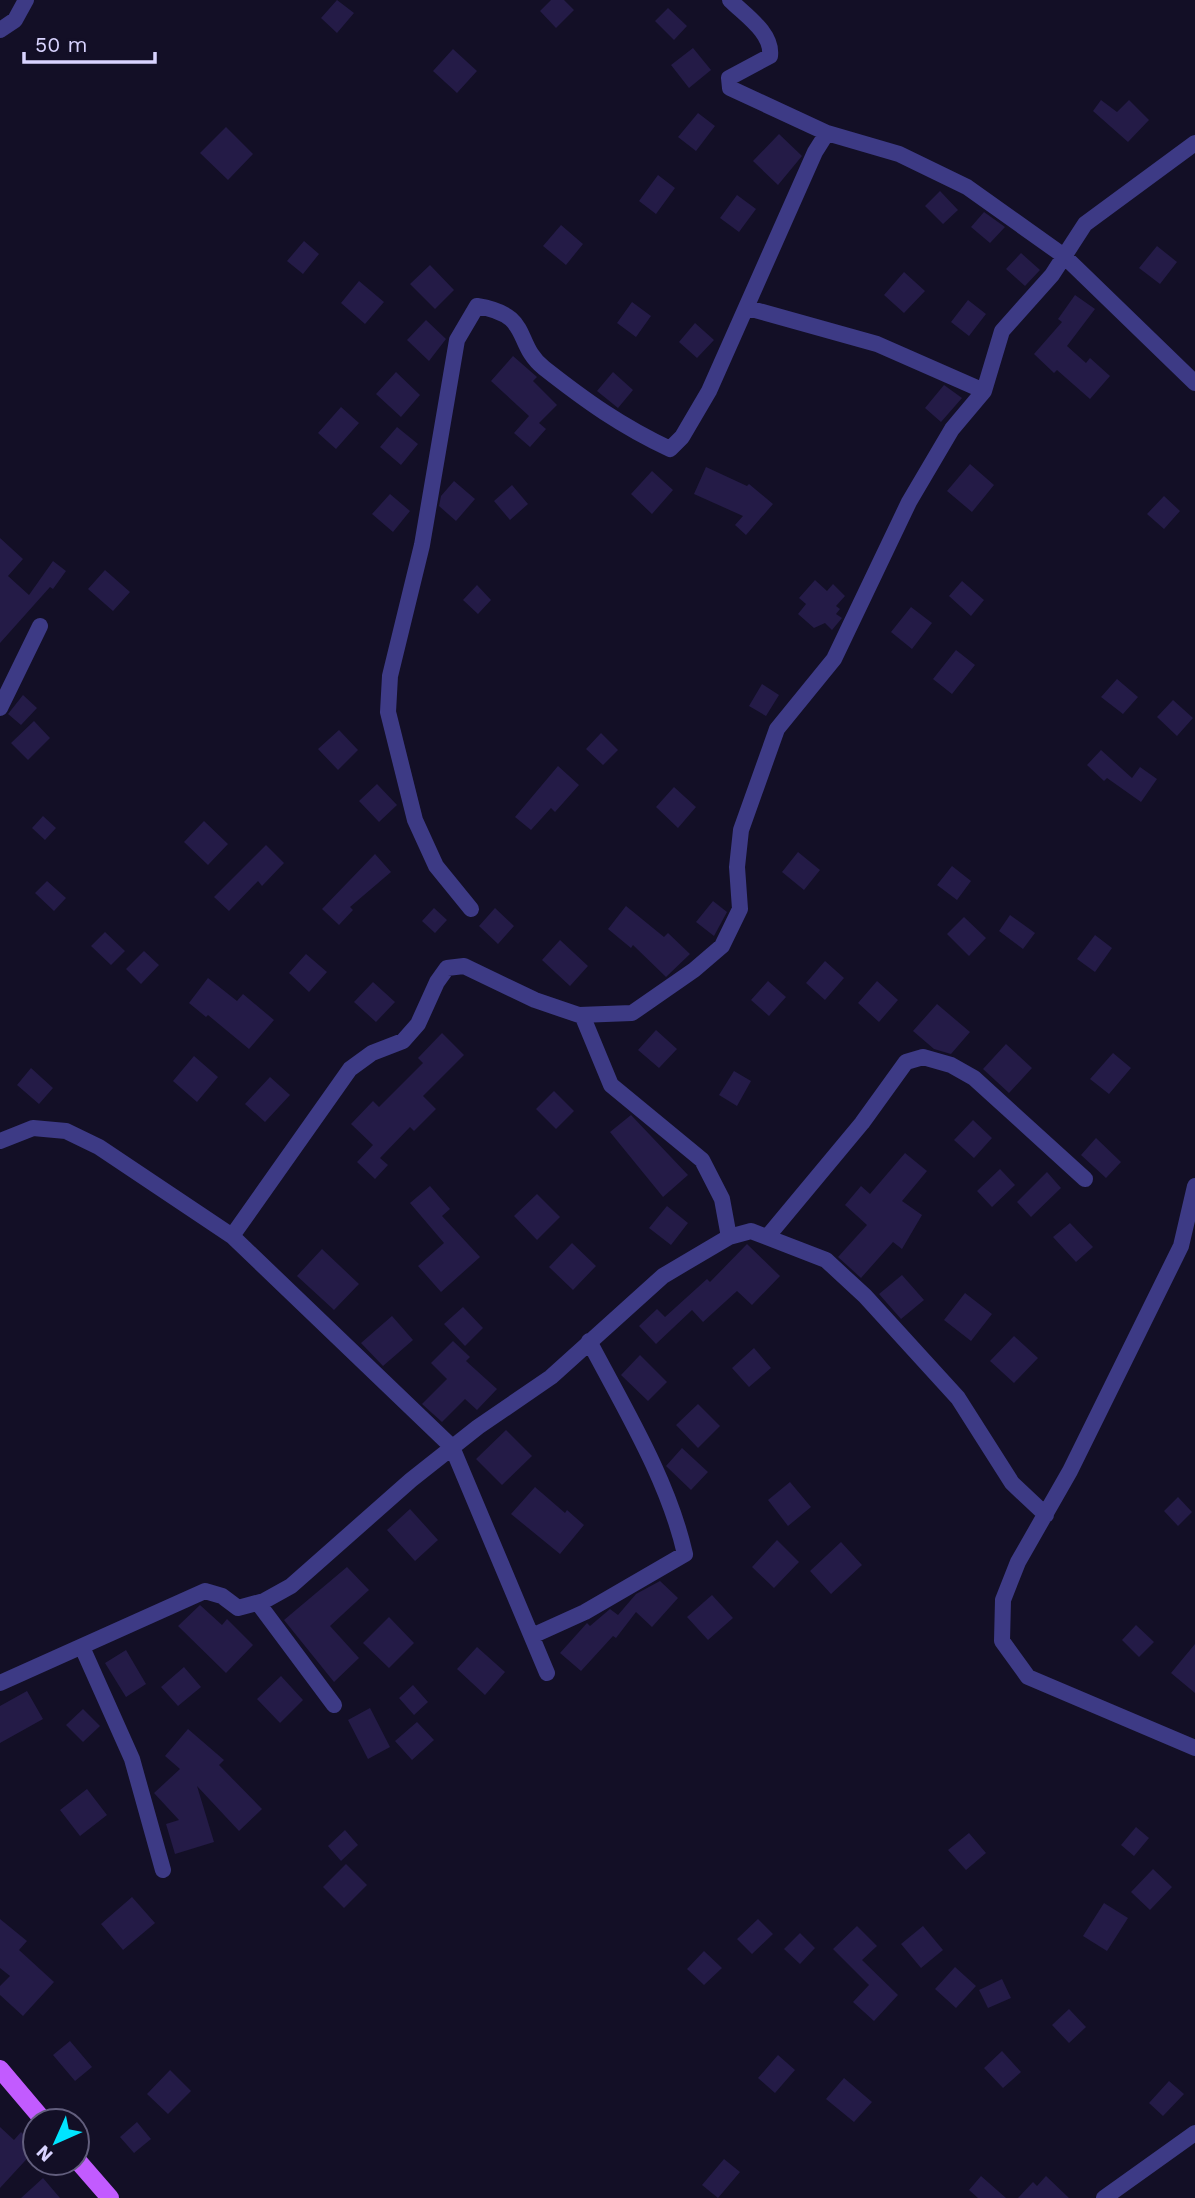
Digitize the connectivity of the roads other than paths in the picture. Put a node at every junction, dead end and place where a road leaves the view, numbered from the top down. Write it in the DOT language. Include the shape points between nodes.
graph roads {
  1 [pos="26,0"];
  2 [pos="730,0"];
  3 [pos="0,30"];
  4 [pos="827,134"];
  5 [pos="1195,143"];
  6 [pos="1064,256"];
  7 [pos="748,308"];
  8 [pos="1195,383"];
  9 [pos="984,391"];
  10 [pos="40,626"];
  11 [pos="0,708"];
  12 [pos="471,909"];
  13 [pos="582,1015"];
  14 [pos="0,1141"];
  15 [pos="1085,1179"];
  16 [pos="1195,1186"];
  17 [pos="232,1236"];
  18 [pos="768,1236"];
  19 [pos="729,1237"];
  20 [pos="589,1341"];
  21 [pos="452,1447"];
  22 [pos="1046,1515"];
  23 [pos="258,1603"];
  24 [pos="532,1636"];
  25 [pos="82,1647"];
  26 [pos="547,1672"];
  27 [pos="0,1683"];
  28 [pos="334,1705"];
  29 [pos="1195,1748"];
  30 [pos="163,1870"];
  31 [pos="1,2073"];
  32 [pos="31,2107"];
  33 [pos="1195,2133"];
  34 [pos="91,2176"];
  35 [pos="110,2198"];
  36 [pos="1104,2198"];
  1 -- 3 [label="street" via="15,20"];
  2 -- 4 [label="street" via="771,46 770,56 729,78 730,88"];
  4 -- 6 [label="street" via="899,154 967,187"];
  4 -- 7 [label="street"];
  5 -- 6 [label="street" via="1085,225"];
  6 -- 8 [label="street"];
  6 -- 9 [label="street" via="1002,331"];
  7 -- 9 [label="street" via="877,344"];
  7 -- 12 [label="street" via="709,391 670,449 620,425 540,365 516,323 495,308 477,306 457,340 422,545 390,676 388,712 415,820 436,866"];
  9 -- 13 [label="street" via="952,429 909,502 834,659 777,729 741,830 737,867 740,909 722,946 632,1013"];
  10 -- 11 [label="street"];
  13 -- 17 [label="street" via="535,1000 464,966 447,968 418,1024 403,1041 349,1069"];
  13 -- 19 [label="street" via="611,1085 702,1160 722,1199"];
  14 -- 17 [label="street" via="33,1128 66,1131 99,1147"];
  15 -- 18 [label="street" via="974,1078 923,1057 906,1062"];
  16 -- 22 [label="street" via="1181,1246"];
  17 -- 21 [label="street"];
  18 -- 19 [label="street" via="751,1231"];
  18 -- 22 [label="street" via="826,1259 865,1296 958,1398 1012,1483"];
  19 -- 20 [label="street" via="663,1276"];
  20 -- 21 [label="street" via="551,1377"];
  20 -- 24 [label="street" via="660,1484 685,1554 585,1612"];
  21 -- 23 [label="street" via="291,1586"];
  21 -- 24 [label="street"];
  22 -- 29 [label="street" via="1018,1562 1003,1600 1002,1641 1028,1677"];
  23 -- 25 [label="street" via="239,1608 205,1591"];
  23 -- 28 [label="street"];
  24 -- 26 [label="street"];
  25 -- 27 [label="street"];
  25 -- 30 [label="street" via="132,1759"];
  31 -- 32 [label="main road"];
  33 -- 36 [label="street"];
  34 -- 35 [label="main road"];
}
